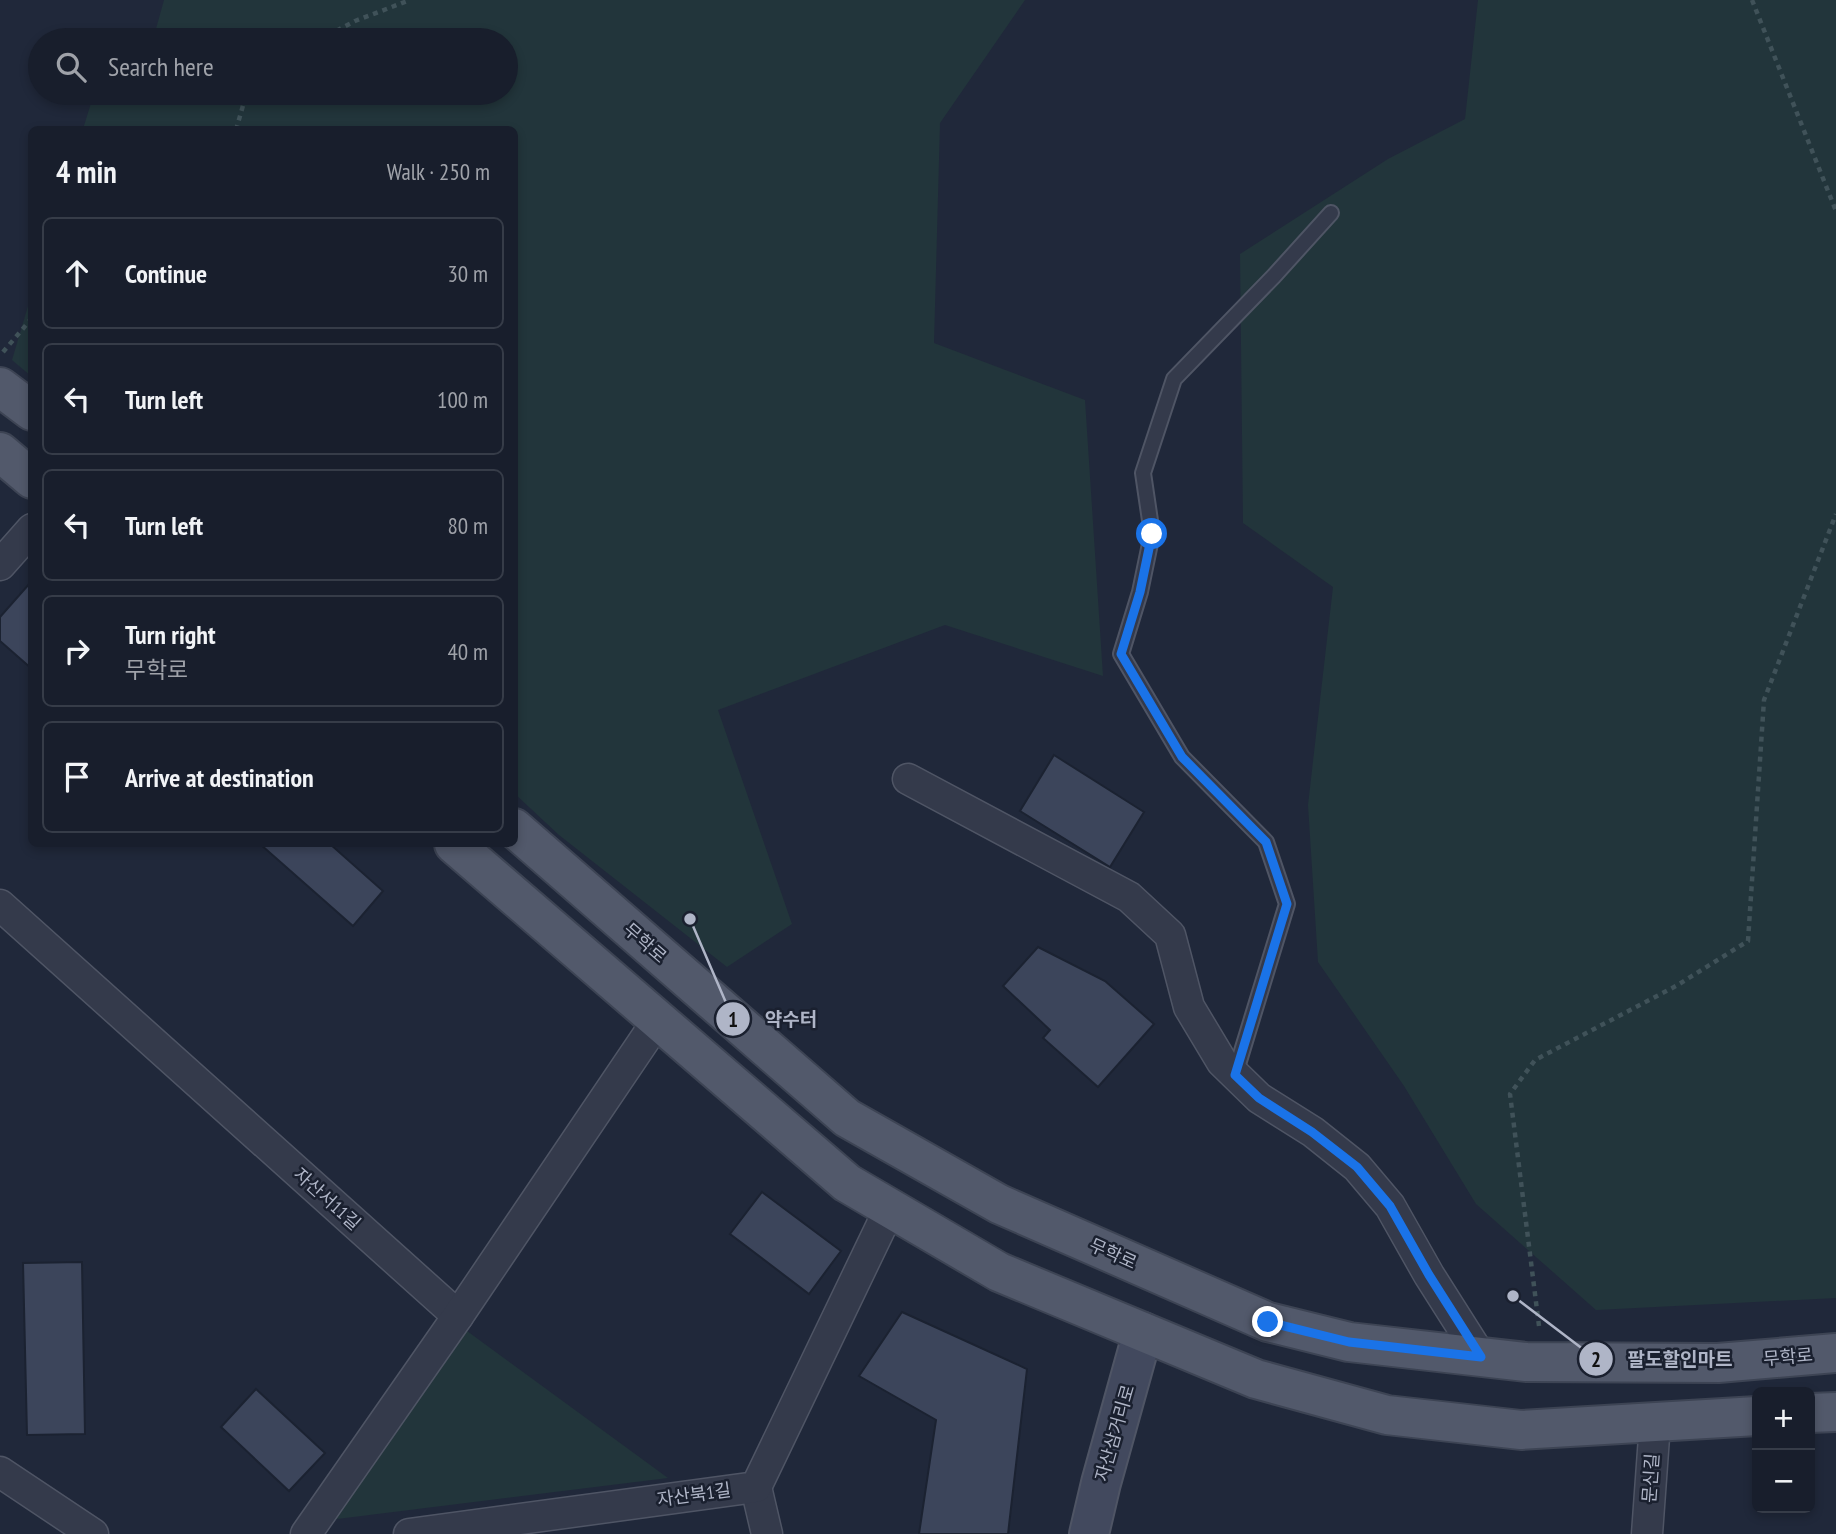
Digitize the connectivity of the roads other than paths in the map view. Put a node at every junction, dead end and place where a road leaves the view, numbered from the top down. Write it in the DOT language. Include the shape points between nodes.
graph roads {
  1 [pos="1331,213"];
  2 [pos="0,387"];
  3 [pos="28,408"];
  4 [pos="0,453"];
  5 [pos="28,476"];
  6 [pos="28,533"];
  7 [pos="0,565"];
  8 [pos="908,779"];
  9 [pos="518,831"];
  10 [pos="457,847"];
  11 [pos="0,905"];
  12 [pos="658,1020"];
  13 [pos="1235,1075"];
  14 [pos="890,1208"];
  15 [pos="458,1317"];
  16 [pos="1143,1332"];
  17 [pos="1836,1353"];
  18 [pos="1481,1357"];
  19 [pos="1836,1412"];
  20 [pos="1815,1413"];
  21 [pos="1752,1416"];
  22 [pos="1655,1423"];
  23 [pos="0,1472"];
  24 [pos="756,1487"];
  25 [pos="421,1533"];
  26 [pos="93,1534"];
  27 [pos="306,1534"];
  28 [pos="767,1534"];
  29 [pos="1089,1534"];
  30 [pos="1647,1534"];
  1 -- 13 [label="lane" via="1174,379 1143,473 1152,534 1121,654 1182,757 1266,842 1287,904"];
  2 -- 3 [label="main road"];
  4 -- 5 [label="main road"];
  6 -- 7 [label="street"];
  8 -- 13 [label="street" via="1129,897 1170,935 1189,1007"];
  9 -- 18 [label="main road, 무학로" via="847,1118 999,1204 1268,1322 1349,1342"];
  10 -- 12 [label="main road"];
  11 -- 15 [label="street, 자산서11길"];
  12 -- 14 [label="main road" via="847,1183"];
  12 -- 15 [label="street"];
  13 -- 18 [label="street" via="1259,1098 1357,1167 1390,1206"];
  14 -- 16 [label="main road" via="999,1272"];
  14 -- 24 [label="street, 자산북1길"];
  15 -- 27 [label="street"];
  16 -- 22 [label="main road" via="1256,1379 1387,1415 1521,1430"];
  16 -- 29 [label="main road, 자산삼거리로"];
  17 -- 18 [label="main road, 무학로" via="1718,1363"];
  19 -- 20 [label="main road"];
  21 -- 22 [label="main road"];
  22 -- 30 [label="street, 문신길"];
  23 -- 26 [label="street"];
  24 -- 25 [label="street, 자산북1길"];
  24 -- 28 [label="street"];
}
